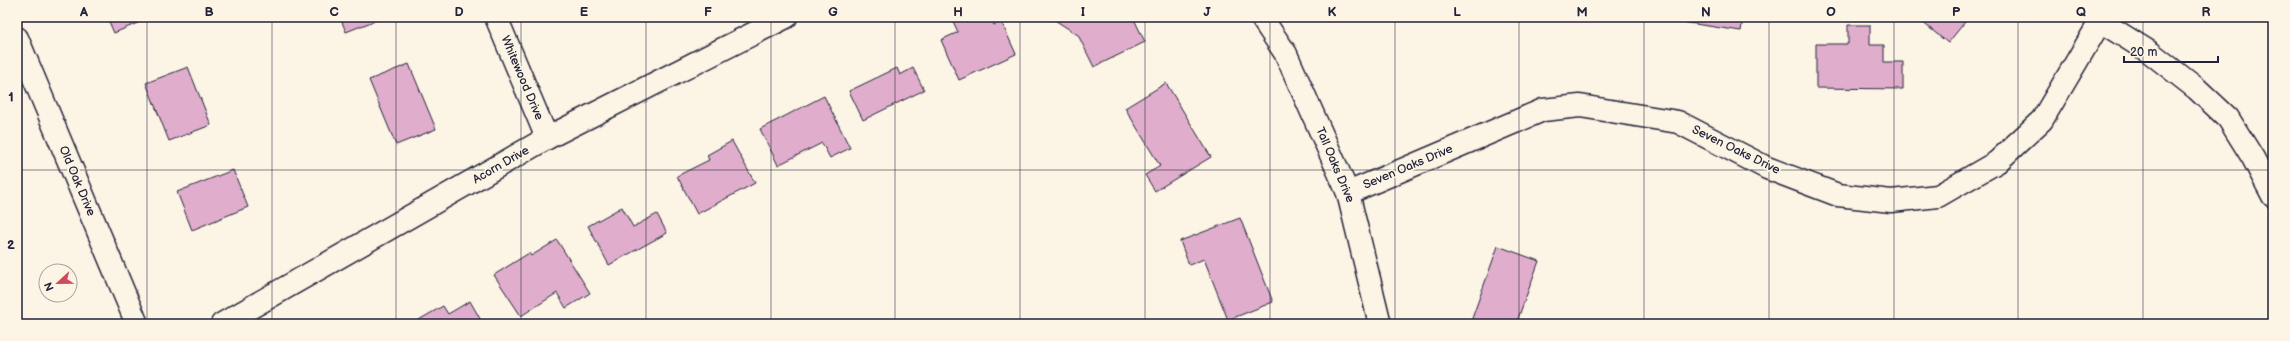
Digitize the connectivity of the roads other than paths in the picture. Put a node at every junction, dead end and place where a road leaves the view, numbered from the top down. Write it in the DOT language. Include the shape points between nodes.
graph roads {
  1 [pos="496,17"];
  2 [pos="786,17"];
  3 [pos="1261,17"];
  4 [pos="2102,19"];
  5 [pos="17,38"];
  6 [pos="547,138"];
  7 [pos="1348,192"];
  8 [pos="2273,196"];
  9 [pos="137,324"];
  10 [pos="222,324"];
  11 [pos="1380,324"];
  1 -- 6 [label="street, Whitewood Drive"];
  2 -- 6 [label="street, Acorn Drive"];
  3 -- 7 [label="street, Tall Oaks Drive" via="1286,54"];
  4 -- 7 [label="street, Seven Oaks Drive" via="2042,120 1997,162 1938,196 1891,201 1838,195 1767,168 1678,122 1580,106 1542,110"];
  4 -- 8 [label="street" via="2197,89 2228,118"];
  5 -- 9 [label="street, Old Oak Drive"];
  6 -- 10 [label="street, Acorn Drive"];
  7 -- 11 [label="street, Tall Oaks Drive"];
}
